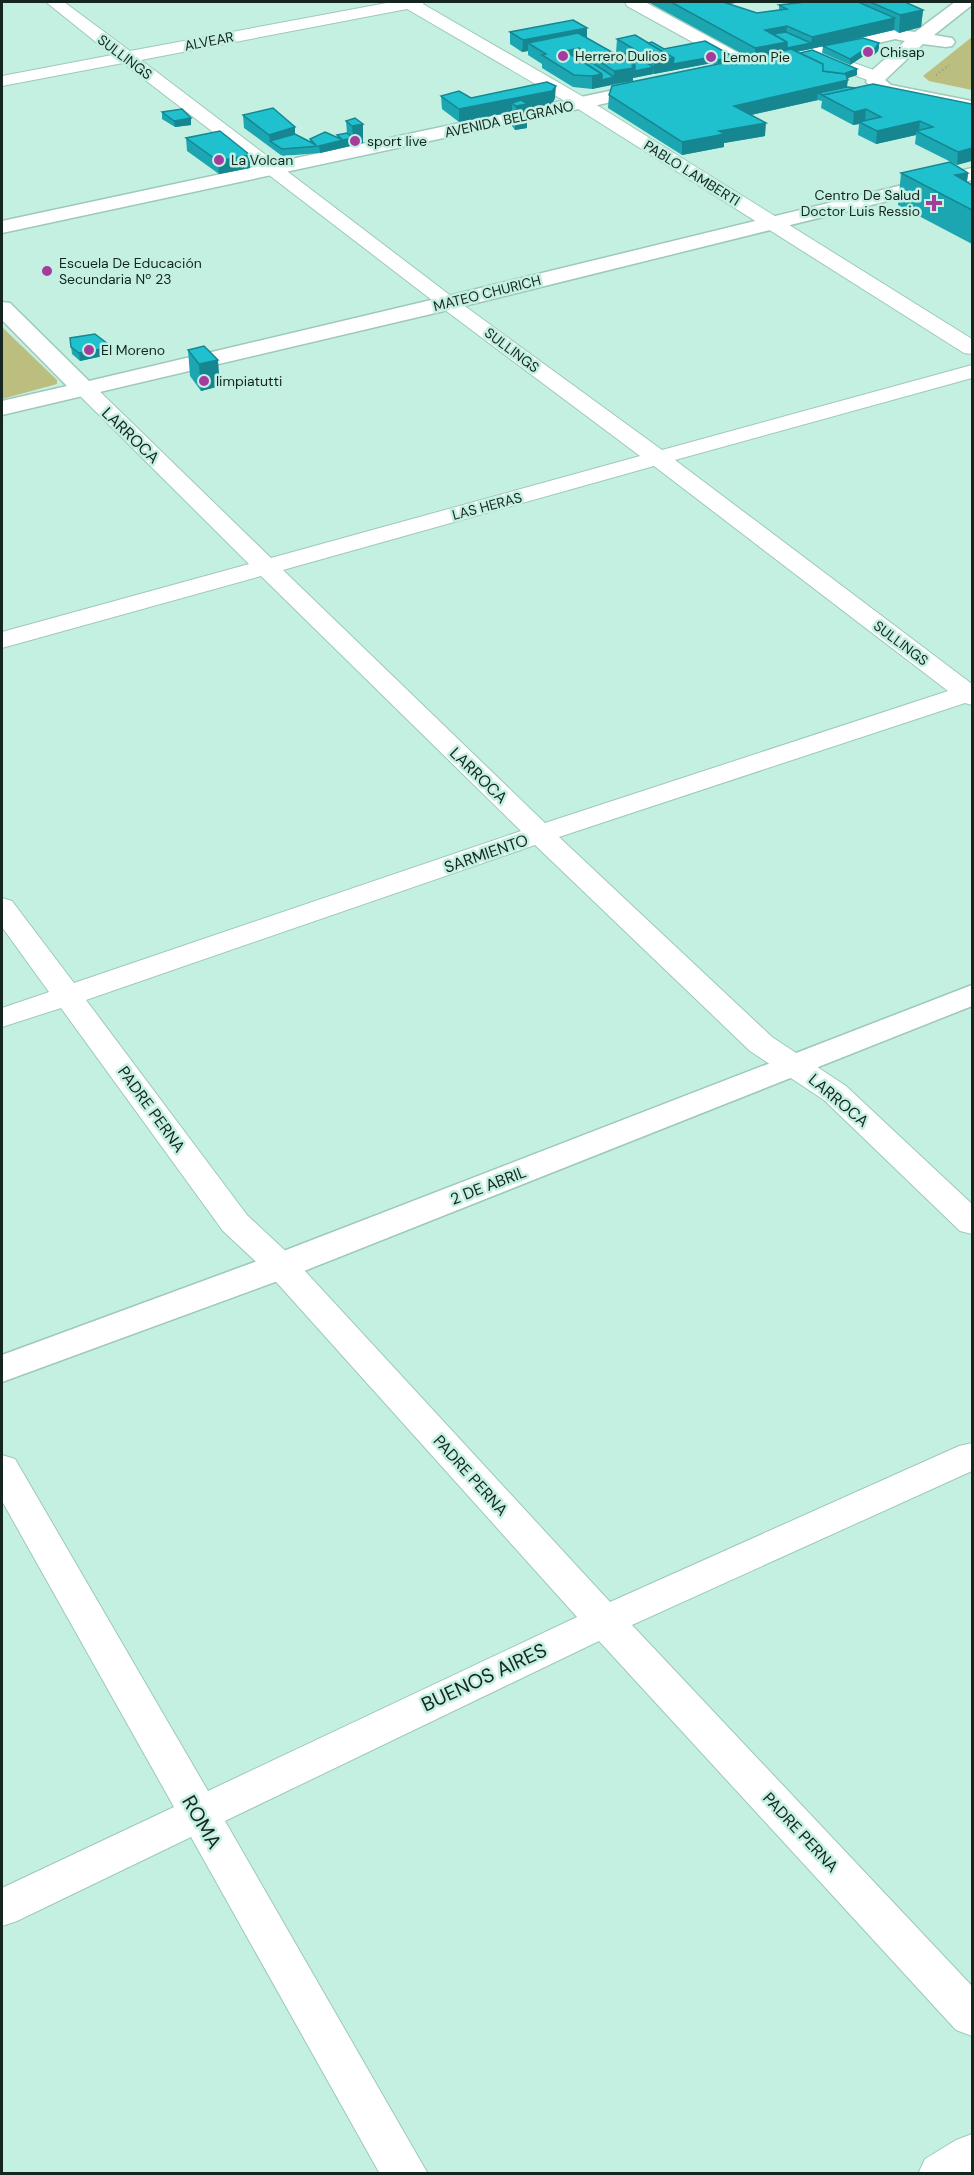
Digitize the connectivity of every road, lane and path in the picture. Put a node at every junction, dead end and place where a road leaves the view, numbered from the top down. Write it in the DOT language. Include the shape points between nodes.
graph roads {
  1 [pos="54,2"];
  2 [pos="411,2"];
  3 [pos="633,2"];
  4 [pos="966,2"];
  5 [pos="920,37"];
  6 [pos="811,53"];
  7 [pos="126,57"];
  8 [pos="926,58"];
  9 [pos="952,62"];
  10 [pos="751,67"];
  11 [pos="722,73"];
  12 [pos="908,75"];
  13 [pos="876,77"];
  14 [pos="938,79"];
  15 [pos="2,81"];
  16 [pos="675,83"];
  17 [pos="972,96"];
  18 [pos="581,103"];
  19 [pos="972,107"];
  20 [pos="275,169"];
  21 [pos="962,177"];
  22 [pos="972,191"];
  23 [pos="770,222"];
  24 [pos="2,227"];
  25 [pos="448,303"];
  26 [pos="2,308"];
  27 [pos="972,348"];
  28 [pos="972,371"];
  29 [pos="83,388"];
  30 [pos="2,408"];
  31 [pos="659,459"];
  32 [pos="267,567"];
  33 [pos="2,640"];
  34 [pos="971,694"];
  35 [pos="540,834"];
  36 [pos="2,907"];
  37 [pos="68,995"];
  38 [pos="972,995"];
  39 [pos="2,1018"];
  40 [pos="795,1065"];
  41 [pos="972,1223"];
  42 [pos="281,1266"];
  43 [pos="2,1369"];
  44 [pos="972,1456"];
  45 [pos="2,1469"];
  46 [pos="603,1621"];
  47 [pos="197,1813"];
  48 [pos="2,1908"];
  49 [pos="972,2016"];
  50 [pos="972,2155"];
  51 [pos="405,2174"];
  52 [pos="941,2174"];
  1 -- 7 [label="street, SULLINGS"];
  2 -- 7 [label="street, ALVEAR"];
  2 -- 18 [label="street, PABLO LAMBERTI"];
  3 -- 10 [label="street"];
  4 -- 5 [label="street"];
  5 -- 6 [label="street" via="895,34"];
  5 -- 8 [label="street" via="951,38"];
  5 -- 13 [label="street"];
  6 -- 10 [label="street"];
  6 -- 13 [label="street"];
  7 -- 15 [label="street, ALVEAR"];
  7 -- 20 [label="street, SULLINGS"];
  9 -- 14 [label="path" via="936,76"];
  10 -- 11 [label="street"];
  12 -- 17 [label="street" via="914,83 925,87"];
  13 -- 19 [label="street" via="874,82 885,89"];
  16 -- 18 [label="street, AVENIDA BELGRANO"];
  18 -- 20 [label="street, AVENIDA BELGRANO"];
  18 -- 23 [label="street, PABLO LAMBERTI"];
  20 -- 24 [label="street, AVENIDA BELGRANO"];
  20 -- 25 [label="street, SULLINGS"];
  21 -- 22 [label="street"];
  21 -- 23 [label="street, MATEO CHURICH"];
  23 -- 25 [label="street, MATEO CHURICH"];
  23 -- 27 [label="street, PABLO LAMBERTI"];
  25 -- 29 [label="street, MATEO CHURICH"];
  25 -- 31 [label="street, SULLINGS"];
  26 -- 29 [label="street, LARROCA"];
  28 -- 31 [label="street, LAS HERAS"];
  29 -- 30 [label="street, MATEO CHURICH"];
  29 -- 32 [label="street, LARROCA"];
  31 -- 32 [label="street, LAS HERAS"];
  31 -- 34 [label="street, SULLINGS"];
  32 -- 33 [label="street, LAS HERAS"];
  32 -- 35 [label="street, LARROCA"];
  34 -- 35 [label="street, SARMIENTO"];
  35 -- 37 [label="street, SARMIENTO"];
  35 -- 40 [label="street, LARROCA" via="760,1044"];
  36 -- 37 [label="street, PADRE PERNA"];
  37 -- 39 [label="street, SARMIENTO"];
  37 -- 42 [label="street, PADRE PERNA" via="235,1223"];
  38 -- 40 [label="street, 2 DE ABRIL"];
  40 -- 41 [label="street, LARROCA" via="835,1093"];
  40 -- 42 [label="street, 2 DE ABRIL"];
  42 -- 43 [label="street, 2 DE ABRIL"];
  42 -- 46 [label="street, PADRE PERNA"];
  44 -- 46 [label="street, BUENOS AIRES"];
  45 -- 47 [label="street, ROMA"];
  46 -- 47 [label="street, BUENOS AIRES"];
  46 -- 49 [label="street, PADRE PERNA"];
  47 -- 48 [label="street, BUENOS AIRES"];
  47 -- 51 [label="street, ROMA"];
  50 -- 52 [label="street"];
}
